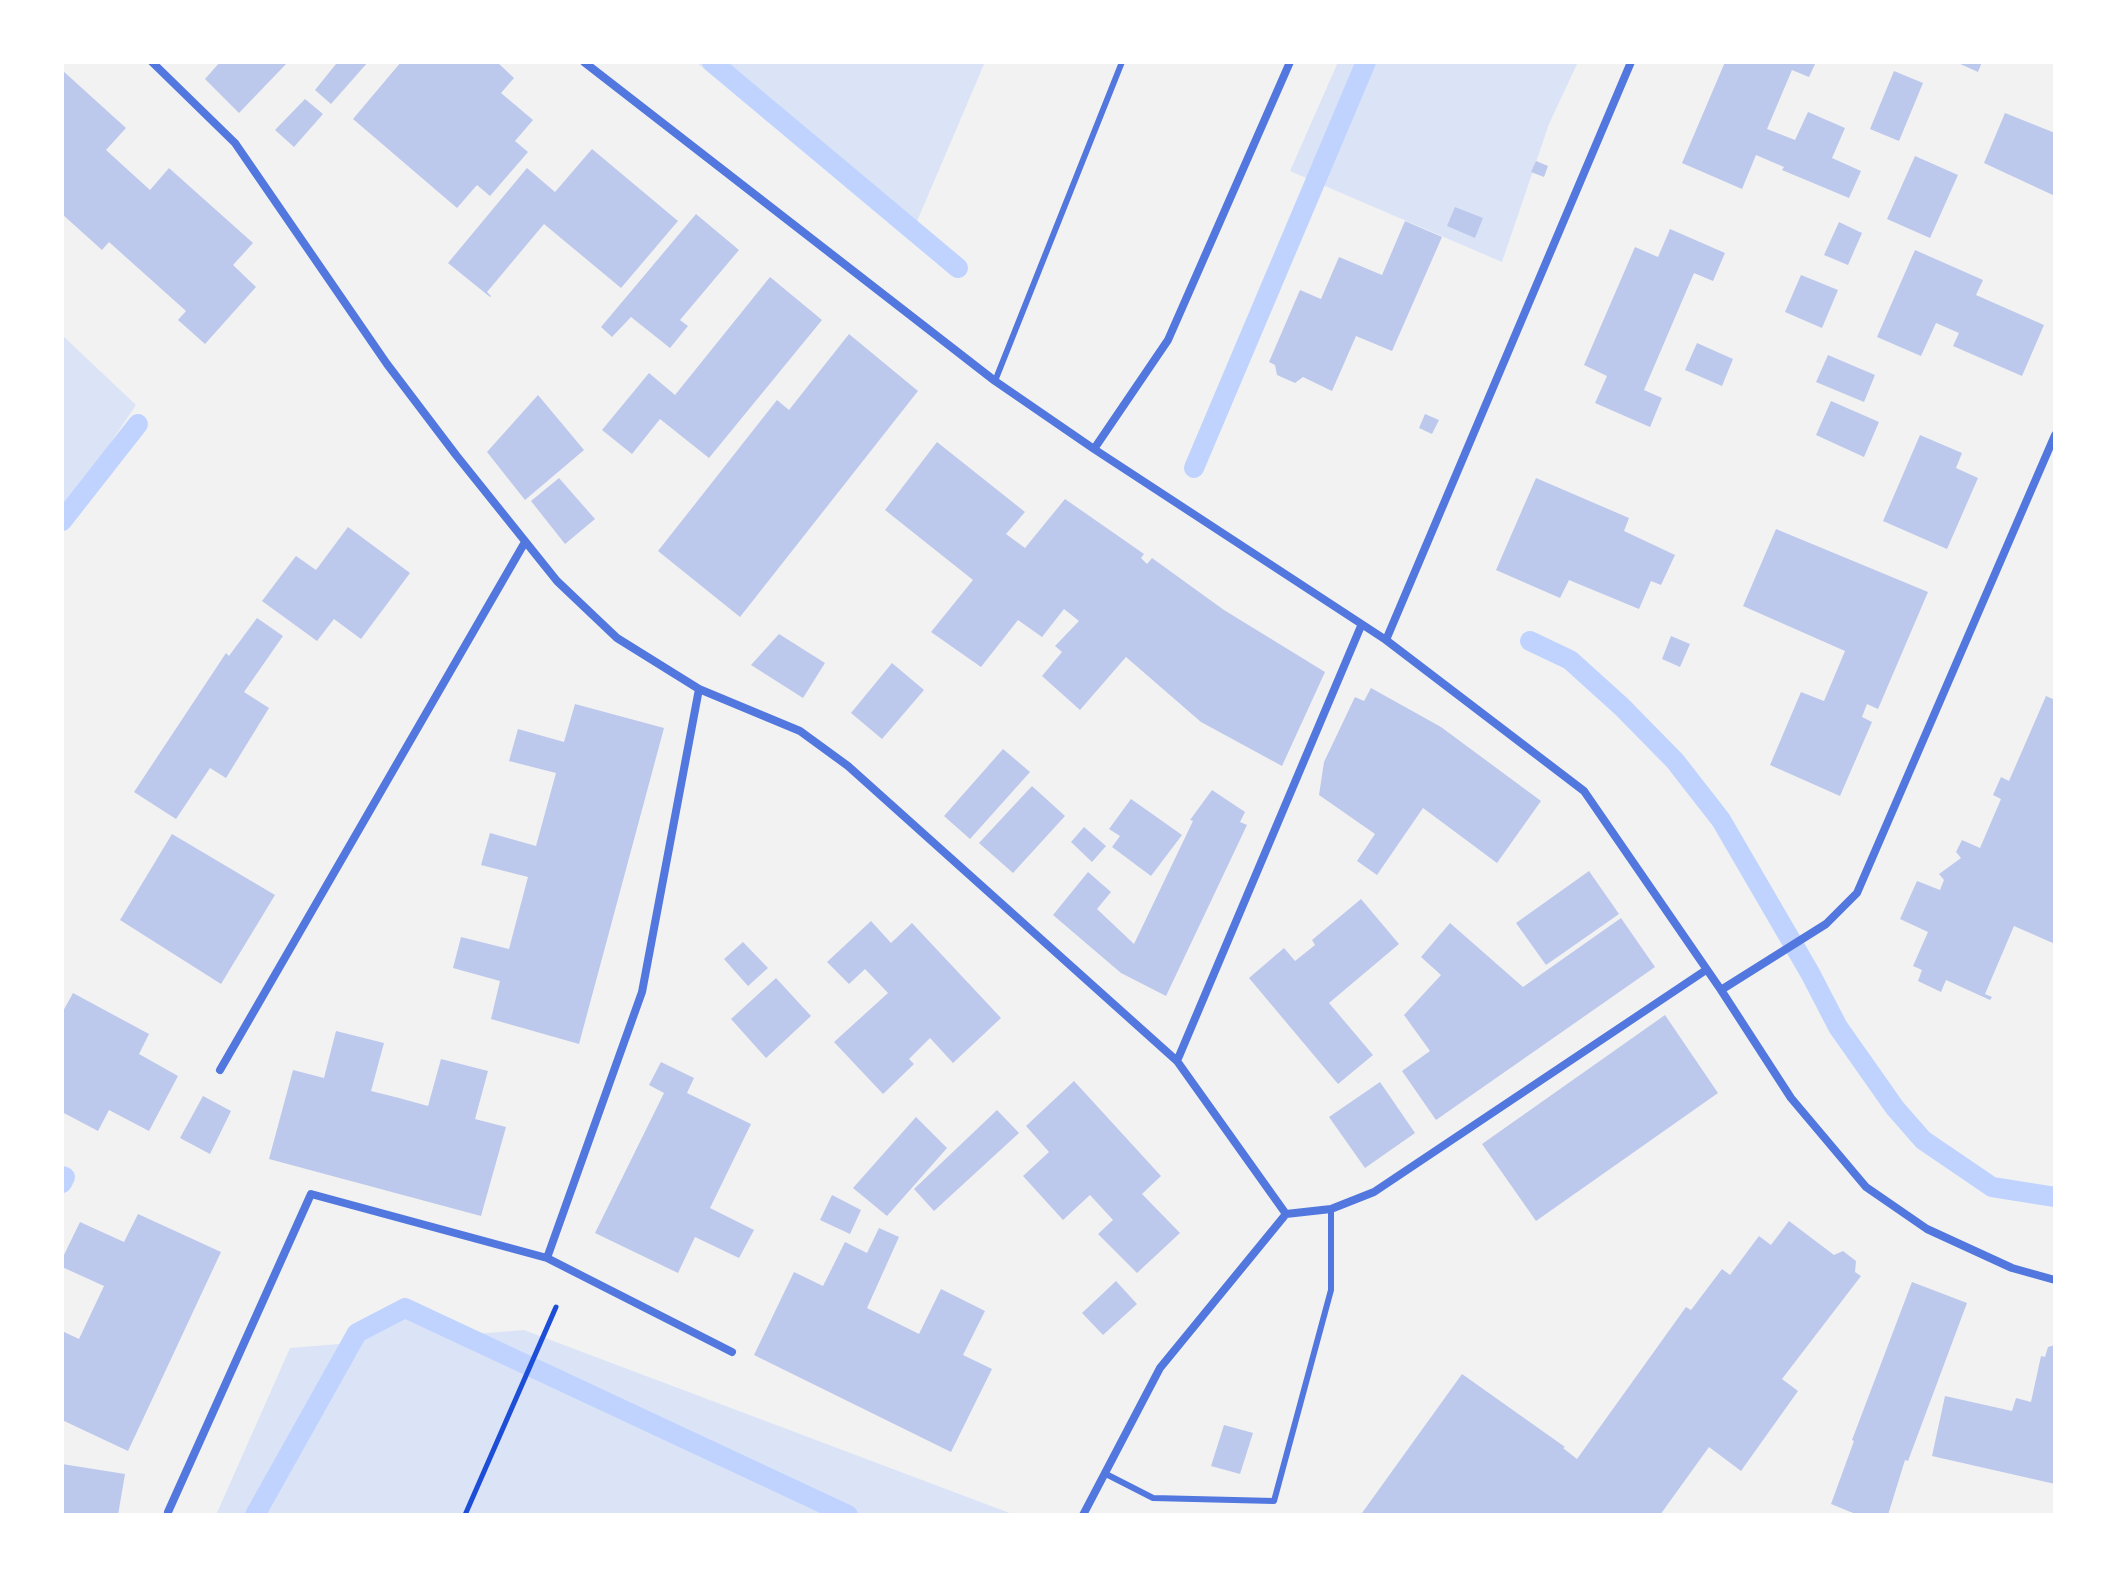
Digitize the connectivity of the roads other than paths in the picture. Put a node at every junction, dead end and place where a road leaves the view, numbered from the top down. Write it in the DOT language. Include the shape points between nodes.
graph roads {
  1 [pos="152,62"];
  2 [pos="584,62"];
  3 [pos="1122,62"];
  4 [pos="1290,62"];
  5 [pos="1631,62"];
  6 [pos="995,381"];
  7 [pos="2055,435"];
  8 [pos="1094,449"];
  9 [pos="525,542"];
  10 [pos="1361,626"];
  11 [pos="1386,640"];
  12 [pos="699,689"];
  13 [pos="1706,970"];
  14 [pos="1721,990"];
  15 [pos="1177,1061"];
  16 [pos="220,1070"];
  17 [pos="1331,1209"];
  18 [pos="1286,1214"];
  19 [pos="547,1258"];
  20 [pos="2055,1280"];
  21 [pos="732,1352"];
  22 [pos="1106,1474"];
  23 [pos="168,1512"];
  24 [pos="1083,1515"];
  1 -- 9 [label="street" via="235,143 387,364"];
  2 -- 6 [label="street"];
  3 -- 6 [label="lane"];
  4 -- 8 [label="street" via="1168,340"];
  5 -- 11 [label="street"];
  6 -- 8 [label="street"];
  7 -- 14 [label="street" via="1857,893 1826,924"];
  8 -- 10 [label="street"];
  9 -- 12 [label="street" via="617,638"];
  9 -- 16 [label="street"];
  10 -- 11 [label="street"];
  10 -- 15 [label="street"];
  11 -- 13 [label="street" via="1584,791"];
  12 -- 15 [label="street" via="800,731 848,766"];
  12 -- 19 [label="street" via="642,992"];
  13 -- 14 [label="street"];
  13 -- 17 [label="street" via="1374,1192"];
  14 -- 20 [label="street" via="1791,1098 1866,1187 1927,1229 2012,1268"];
  15 -- 18 [label="street"];
  17 -- 18 [label="street"];
  17 -- 22 [label="lane" via="1331,1290 1274,1501 1153,1498"];
  18 -- 22 [label="street" via="1160,1368"];
  19 -- 21 [label="street"];
  19 -- 23 [label="street" via="311,1194"];
  22 -- 24 [label="street"];
}
